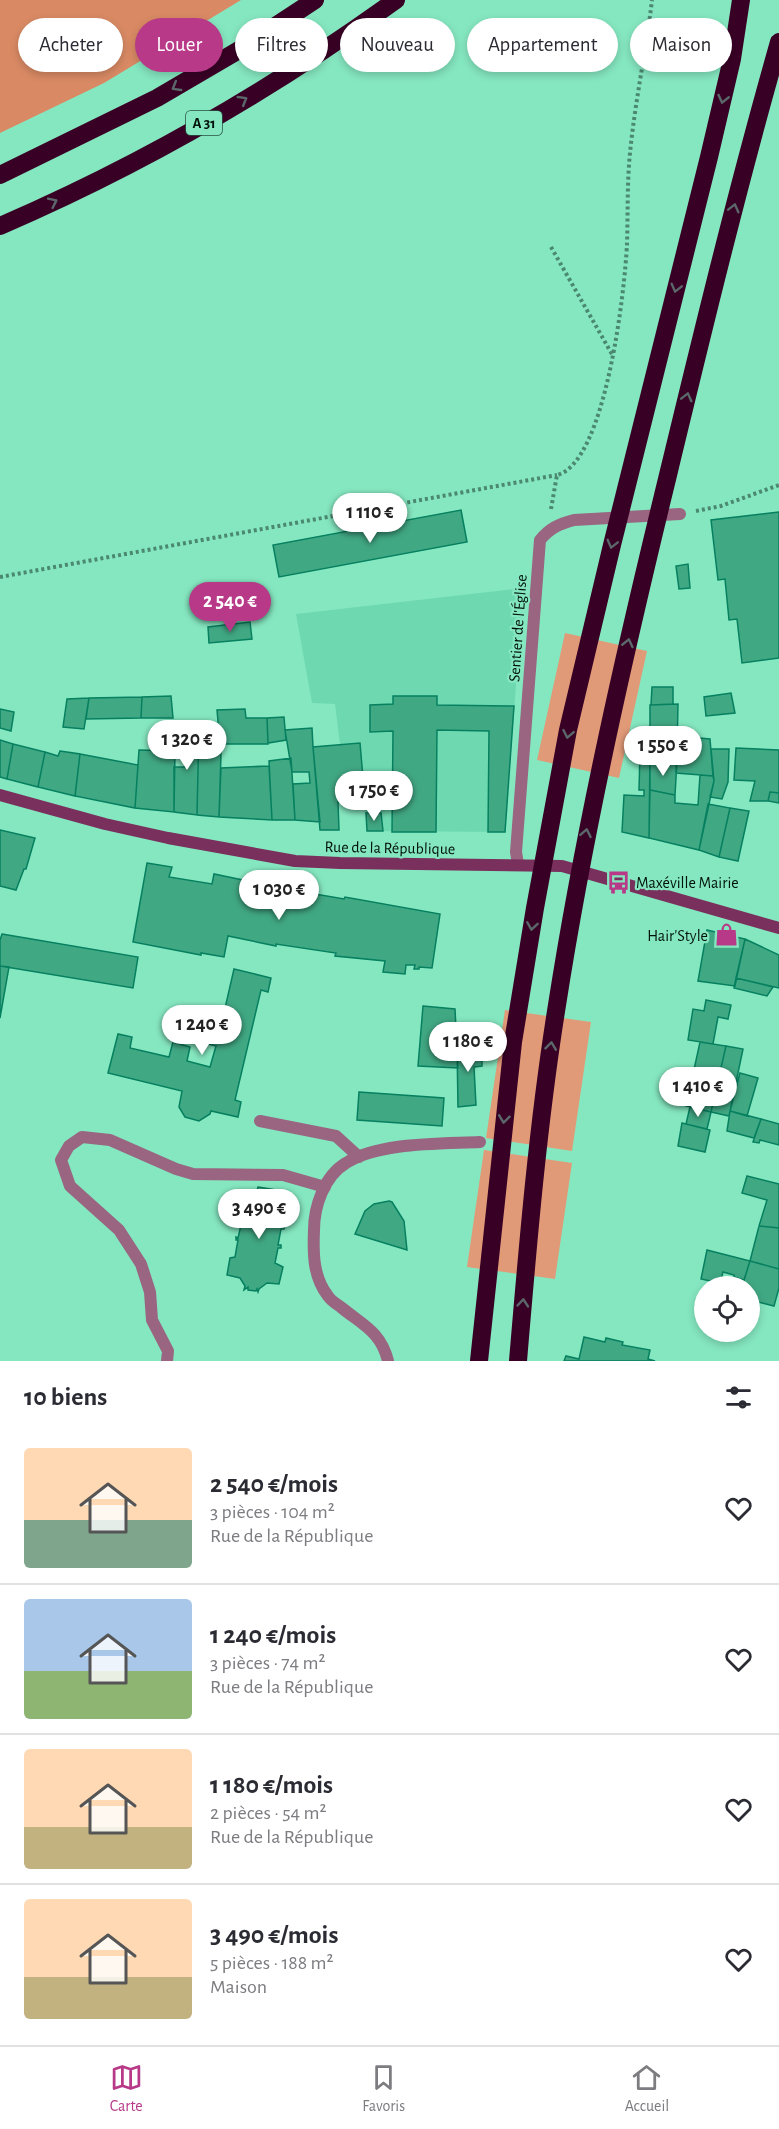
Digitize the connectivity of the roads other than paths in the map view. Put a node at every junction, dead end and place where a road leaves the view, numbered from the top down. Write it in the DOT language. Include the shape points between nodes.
graph roads {
  1 [pos="315,0"];
  2 [pos="396,0"];
  3 [pos="741,0"];
  4 [pos="779,42"];
  5 [pos="0,175"];
  6 [pos="0,226"];
  7 [pos="680,514"];
  8 [pos="0,795"];
  9 [pos="518,864"];
  10 [pos="779,928"];
  11 [pos="260,1121"];
  12 [pos="480,1142"];
  13 [pos="359,1157"];
  14 [pos="325,1187"];
  15 [pos="167,1361"];
  16 [pos="388,1361"];
  17 [pos="479,1361"];
  18 [pos="518,1361"];
  1 -- 5 [label="highway, one-way" via="157,98"];
  6 -- 2 [label="highway, A 31, one-way" via="111,175 209,121 286,75"];
  3 -- 17 [label="highway, one-way" via="709,157 568,730 513,1042"];
  18 -- 4 [label="highway, one-way" via="537,1152 586,834 673,454"];
  7 -- 9 [label="lane, Sentier de l'Église" via="574,520 559,524 540,540"];
  8 -- 9 [label="street, Rue de la République" via="105,824 295,861"];
  9 -- 10 [label="street, Rue de la République" via="562,866"];
  11 -- 13 [label="lane" via="336,1136"];
  12 -- 13 [label="lane" via="414,1145"];
  13 -- 14 [label="lane" via="345,1163"];
  14 -- 15 [label="lane" via="283,1175 193,1174 110,1140 82,1137 69,1146 61,1160 70,1186 119,1230 141,1264 150,1292 152,1320 168,1351"];
  14 -- 16 [label="lane" via="314,1219 315,1271 328,1297 370,1328 385,1346"];
}
